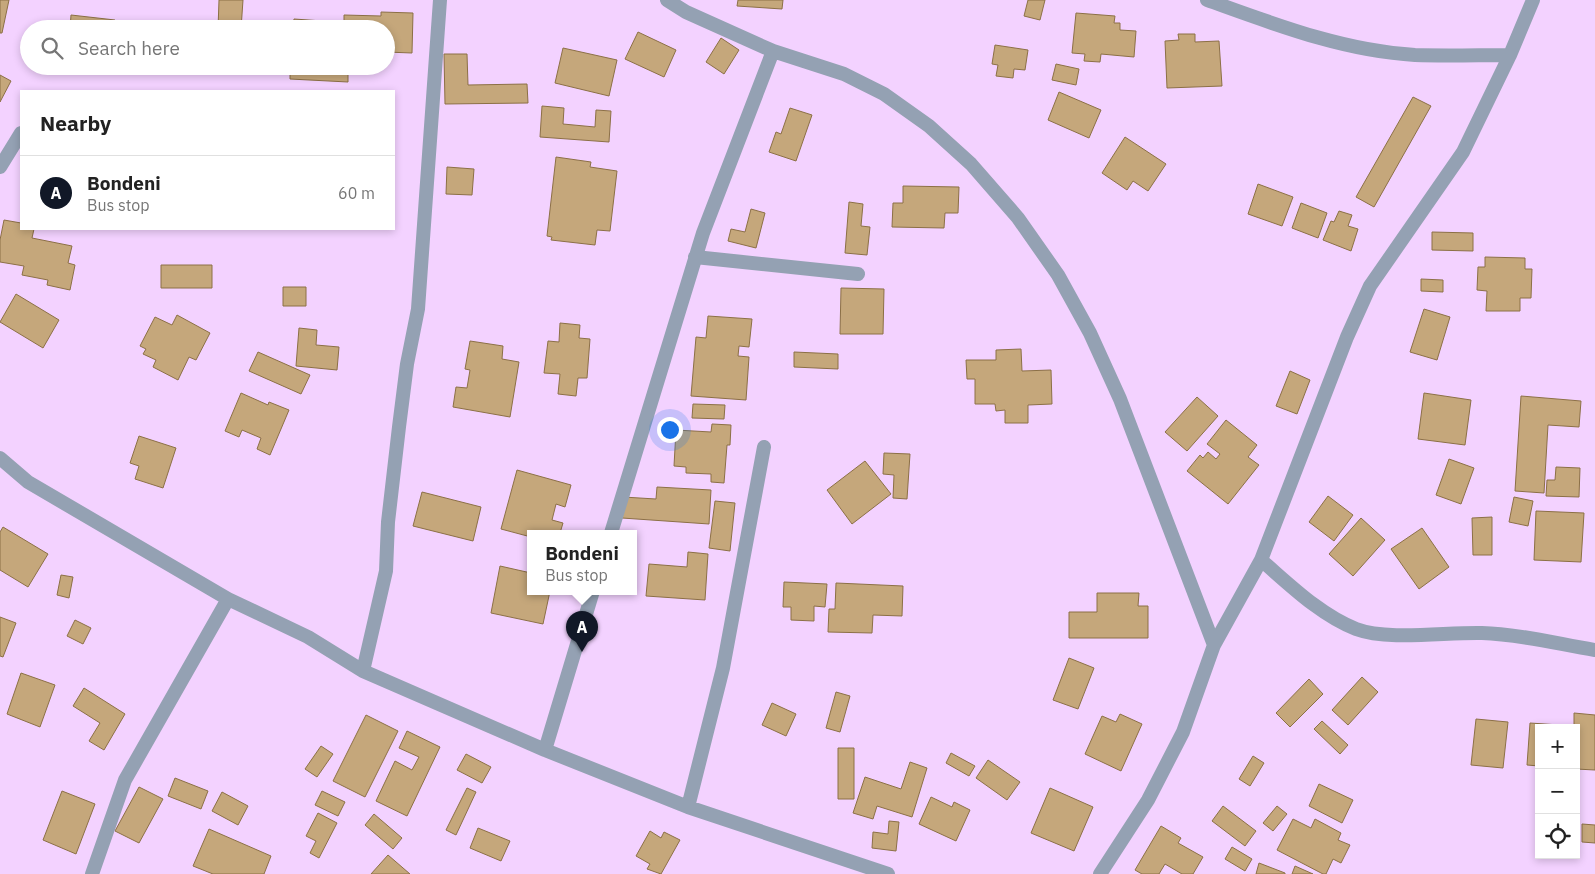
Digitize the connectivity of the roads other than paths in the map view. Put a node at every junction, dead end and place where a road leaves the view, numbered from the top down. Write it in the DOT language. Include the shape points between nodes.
graph roads {
  1 [pos="440,0"];
  2 [pos="667,0"];
  3 [pos="1206,0"];
  4 [pos="1533,0"];
  5 [pos="773,52"];
  6 [pos="1510,55"];
  7 [pos="20,135"];
  8 [pos="0,167"];
  9 [pos="695,258"];
  10 [pos="858,274"];
  11 [pos="764,447"];
  12 [pos="0,458"];
  13 [pos="612,530"];
  14 [pos="1261,560"];
  15 [pos="592,595"];
  16 [pos="228,599"];
  17 [pos="1214,645"];
  18 [pos="1595,650"];
  19 [pos="363,671"];
  20 [pos="544,750"];
  21 [pos="688,807"];
  22 [pos="92,874"];
  23 [pos="888,874"];
  24 [pos="1100,874"];
  1 -- 19 [label="street" via="418,310 388,522 386,571"];
  2 -- 5 [label="street"];
  3 -- 6 [label="street" via="1298,32 1363,48 1414,55"];
  4 -- 6 [label="street"];
  5 -- 9 [label="street"];
  5 -- 17 [label="street" via="844,74 884,94 929,126 971,164 1018,218 1058,275 1090,333 1120,399"];
  6 -- 14 [label="street" via="1463,152 1370,286 1347,337"];
  7 -- 8 [label="street"];
  9 -- 10 [label="street"];
  9 -- 13 [label="street"];
  11 -- 21 [label="street" via="723,668"];
  12 -- 16 [label="street" via="28,482"];
  14 -- 17 [label="street"];
  14 -- 18 [label="street" via="1334,617 1356,629 1392,634 1484,633"];
  15 -- 20 [label="street"];
  16 -- 19 [label="street" via="308,637"];
  16 -- 22 [label="street" via="125,780"];
  17 -- 24 [label="street" via="1183,732 1148,800"];
  19 -- 20 [label="street"];
  20 -- 21 [label="street"];
  21 -- 23 [label="street"];
}
